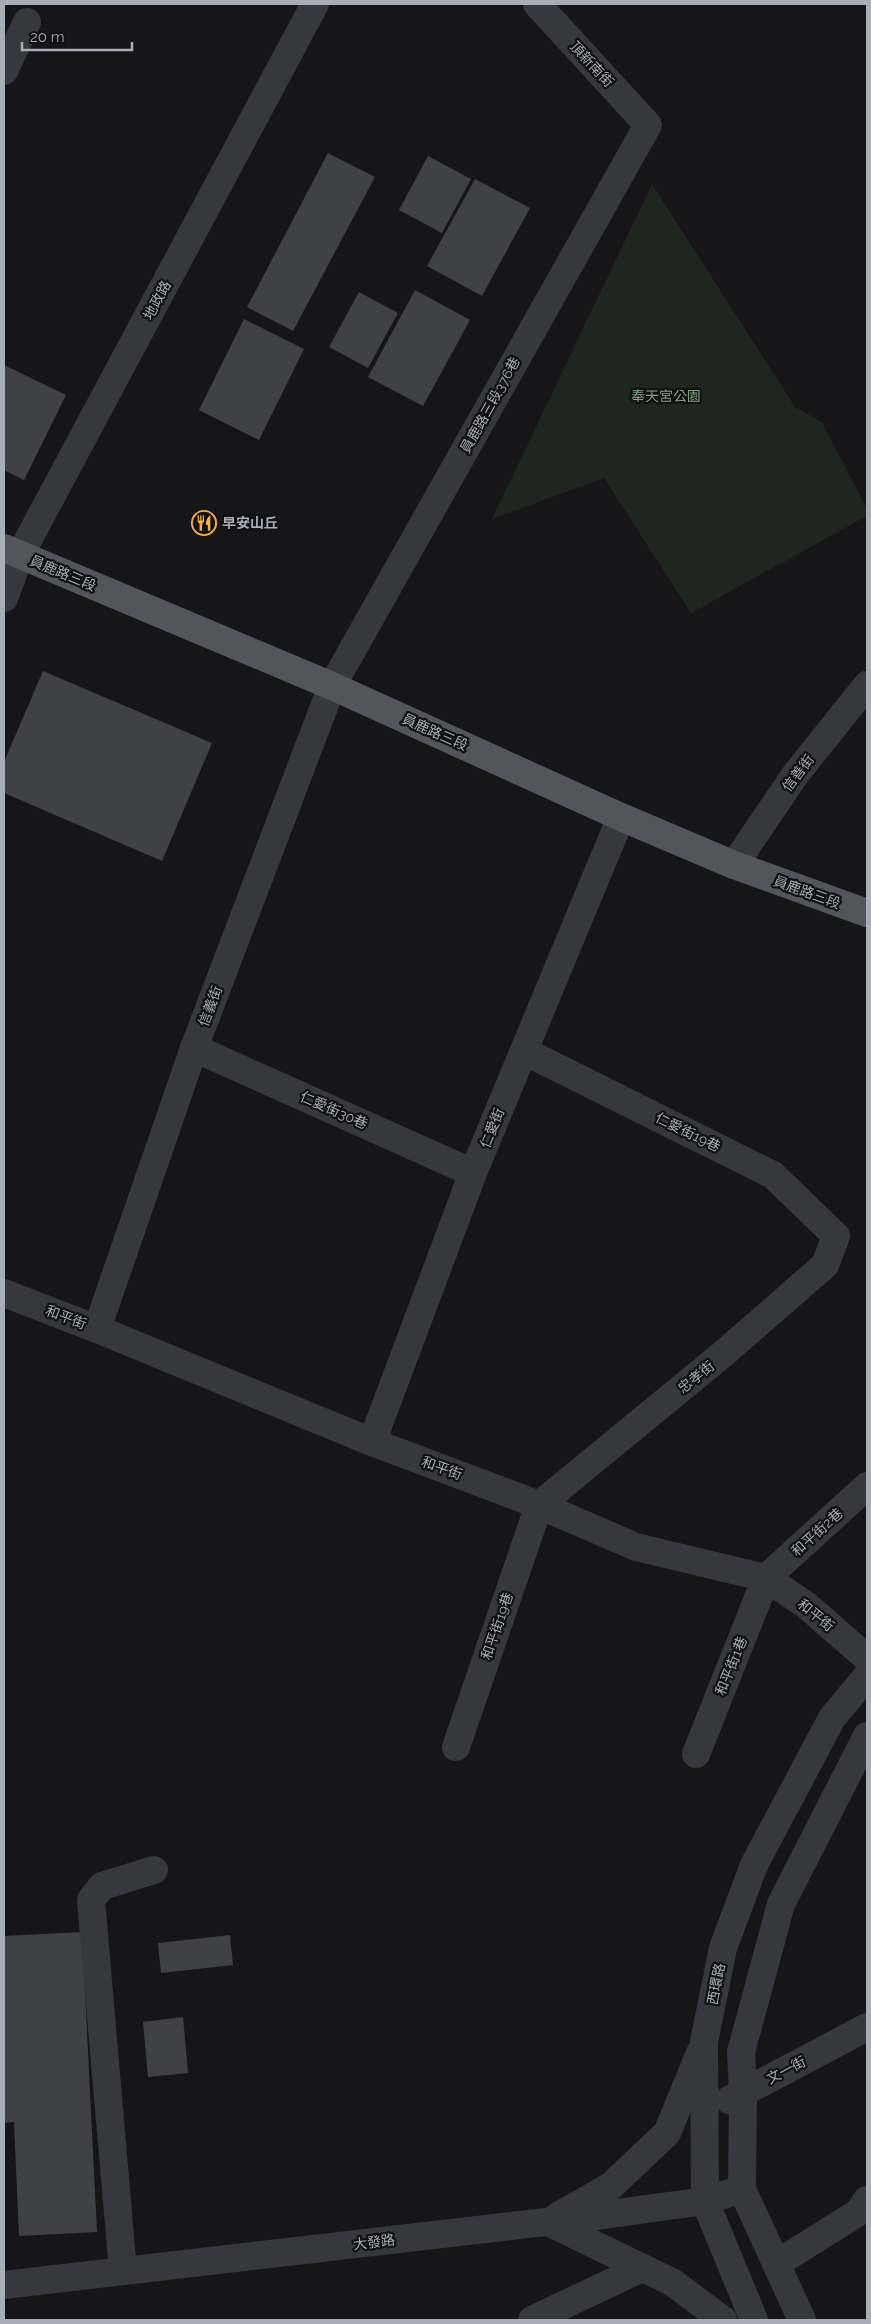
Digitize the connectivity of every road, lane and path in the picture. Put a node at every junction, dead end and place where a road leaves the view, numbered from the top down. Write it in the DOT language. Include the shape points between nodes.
graph roads {
  1 [pos="315,4"];
  2 [pos="537,4"];
  3 [pos="26,22"];
  4 [pos="4,71"];
  5 [pos="648,125"];
  6 [pos="12,551"];
  7 [pos="4,598"];
  8 [pos="867,685"];
  9 [pos="332,686"];
  10 [pos="621,817"];
  11 [pos="734,865"];
  12 [pos="867,913"];
  13 [pos="194,1048"];
  14 [pos="524,1051"];
  15 [pos="473,1173"];
  16 [pos="836,1236"];
  17 [pos="4,1293"];
  18 [pos="96,1329"];
  19 [pos="372,1442"];
  20 [pos="867,1486"];
  21 [pos="539,1505"];
  22 [pos="766,1578"];
  23 [pos="867,1658"];
  24 [pos="867,1676"];
  25 [pos="867,1736"];
  26 [pos="456,1747"];
  27 [pos="696,1754"];
  28 [pos="154,1870"];
  29 [pos="867,2027"];
  30 [pos="704,2042"];
  31 [pos="743,2093"];
  32 [pos="705,2114"];
  33 [pos="742,2189"];
  34 [pos="867,2200"];
  35 [pos="705,2201"];
  36 [pos="548,2222"];
  37 [pos="776,2264"];
  38 [pos="642,2268"];
  39 [pos="123,2271"];
  40 [pos="4,2285"];
  41 [pos="532,2320"];
  42 [pos="723,2320"];
  43 [pos="754,2320"];
  44 [pos="802,2320"];
  1 -- 6 [label="street, 地政路"];
  2 -- 5 [label="street, 頂新南街"];
  3 -- 4 [label="street"];
  5 -- 9 [label="street, 員鹿路三段376巷"];
  6 -- 7 [label="street, 地政路"];
  6 -- 9 [label="main road, 員鹿路三段"];
  8 -- 11 [label="street, 信善街" via="795,775"];
  9 -- 10 [label="main road, 員鹿路三段"];
  9 -- 13 [label="street, 信義街"];
  10 -- 11 [label="main road, 員鹿路三段"];
  10 -- 14 [label="street, 仁愛街"];
  11 -- 12 [label="main road, 員鹿路三段"];
  13 -- 15 [label="street, 仁愛街30巷"];
  13 -- 18 [label="street, 信義街"];
  14 -- 15 [label="street, 仁愛街"];
  14 -- 16 [label="street, 仁愛街19巷" via="772,1175"];
  15 -- 19 [label="street, 仁愛街"];
  16 -- 21 [label="street, 忠孝街" via="825,1265 723,1354"];
  17 -- 18 [label="street, 和平街"];
  18 -- 19 [label="street, 和平街"];
  19 -- 21 [label="street, 和平街"];
  20 -- 22 [label="street, 和平街2巷"];
  21 -- 22 [label="street, 和平街" via="636,1547"];
  21 -- 26 [label="street, 和平街19巷"];
  22 -- 23 [label="street, 和平街" via="806,1605"];
  22 -- 27 [label="street, 和平街1巷"];
  24 -- 30 [label="street, 西環路" via="832,1718 754,1865 723,1948"];
  25 -- 31 [label="street" via="781,1904 741,2052"];
  28 -- 39 [label="street" via="102,1886 91,1900"];
  29 -- 31 [label="street, 文一街"];
  30 -- 32 [label="street, 西環路"];
  30 -- 36 [label="street" via="667,2133 611,2186"];
  31 -- 32 [label="street, 文一街"];
  31 -- 33 [label="street"];
  32 -- 35 [label="street, 西環路"];
  33 -- 35 [label="street, 大發路"];
  33 -- 37 [label="street"];
  34 -- 37 [label="street" via="859,2212"];
  35 -- 36 [label="street, 大發路"];
  35 -- 43 [label="street, 西環路"];
  36 -- 38 [label="street"];
  36 -- 39 [label="street, 大發路"];
  37 -- 44 [label="street"];
  38 -- 41 [label="street"];
  38 -- 42 [label="street" via="672,2282"];
  39 -- 40 [label="street, 大發路"];
}
